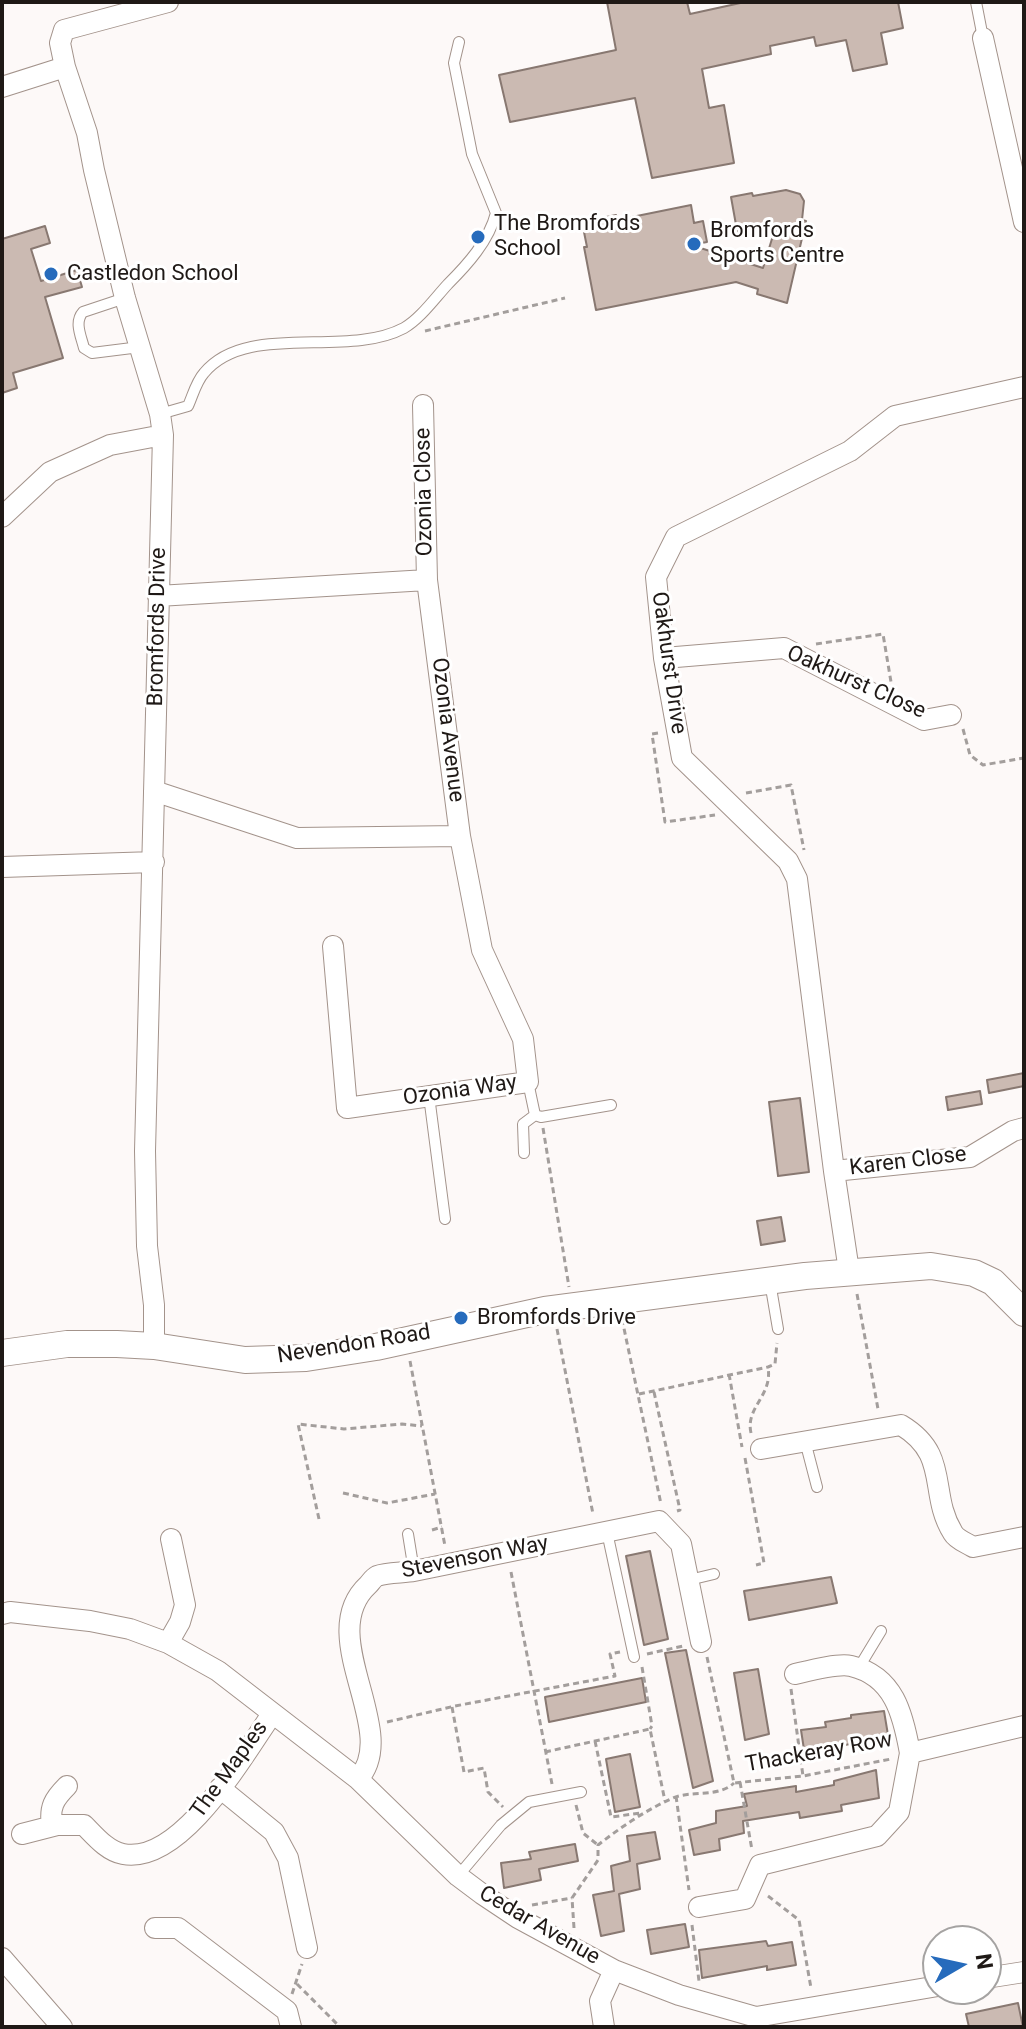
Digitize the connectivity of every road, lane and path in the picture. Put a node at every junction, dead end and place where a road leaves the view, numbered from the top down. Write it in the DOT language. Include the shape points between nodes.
graph roads {
  1 [pos="168,2"];
  2 [pos="976,2"];
  3 [pos="983,38"];
  4 [pos="459,42"];
  5 [pos="65,67"];
  6 [pos="2,87"];
  7 [pos="1024,222"];
  8 [pos="125,298"];
  9 [pos="565,298"];
  10 [pos="406,327"];
  11 [pos="140,347"];
  12 [pos="1024,387"];
  13 [pos="423,405"];
  14 [pos="162,425"];
  15 [pos="2,517"];
  16 [pos="427,580"];
  17 [pos="158,596"];
  18 [pos="784,648"];
  19 [pos="664,658"];
  20 [pos="895,705"];
  21 [pos="951,715"];
  22 [pos="677,730"];
  23 [pos="1024,758"];
  24 [pos="154,791"];
  25 [pos="728,803"];
  26 [pos="460,836"];
  27 [pos="154,862"];
  28 [pos="2,867"];
  29 [pos="797,879"];
  30 [pos="333,946"];
  31 [pos="528,1082"];
  32 [pos="429,1096"];
  33 [pos="611,1105"];
  34 [pos="538,1116"];
  35 [pos="1024,1128"];
  36 [pos="524,1153"];
  37 [pos="834,1171"];
  38 [pos="445,1219"];
  39 [pos="851,1271"];
  40 [pos="770,1280"];
  41 [pos="618,1300"];
  42 [pos="562,1308"];
  43 [pos="1024,1313"];
  44 [pos="778,1329"];
  45 [pos="154,1346"];
  46 [pos="2,1353"];
  47 [pos="408,1353"];
  48 [pos="768,1367"];
  49 [pos="729,1374"];
  50 [pos="654,1392"];
  51 [pos="639,1394"];
  52 [pos="422,1426"];
  53 [pos="881,1427"];
  54 [pos="740,1436"];
  55 [pos="756,1441"];
  56 [pos="805,1441"];
  57 [pos="817,1487"];
  58 [pos="343,1493"];
  59 [pos="435,1494"];
  60 [pos="661,1517"];
  61 [pos="319,1519"];
  62 [pos="442,1527"];
  63 [pos="432,1530"];
  64 [pos="602,1533"];
  65 [pos="408,1534"];
  66 [pos="1024,1537"];
  67 [pos="171,1539"];
  68 [pos="507,1552"];
  69 [pos="756,1565"];
  70 [pos="441,1566"];
  71 [pos="414,1571"];
  72 [pos="714,1574"];
  73 [pos="689,1580"];
  74 [pos="2,1614"];
  75 [pos="881,1631"];
  76 [pos="701,1642"];
  77 [pos="168,1643"];
  78 [pos="633,1653"];
  79 [pos="858,1669"];
  80 [pos="795,1674"];
  81 [pos="533,1693"];
  82 [pos="452,1707"];
  83 [pos="272,1714"];
  84 [pos="1024,1726"];
  85 [pos="368,1727"];
  86 [pos="650,1729"];
  87 [pos="595,1741"];
  88 [pos="545,1752"];
  89 [pos="910,1753"];
  90 [pos="803,1776"];
  91 [pos="358,1779"];
  92 [pos="740,1782"];
  93 [pos="734,1783"];
  94 [pos="67,1786"];
  95 [pos="220,1788"];
  96 [pos="577,1793"];
  97 [pos="676,1796"];
  98 [pos="554,1797"];
  99 [pos="665,1802"];
  100 [pos="645,1813"];
  101 [pos="511,1816"];
  102 [pos="52,1826"];
  103 [pos="22,1834"];
  104 [pos="598,1845"];
  105 [pos="756,1874"];
  106 [pos="458,1876"];
  107 [pos="572,1898"];
  108 [pos="699,1907"];
  109 [pos="518,1918"];
  110 [pos="155,1928"];
  111 [pos="569,1944"];
  112 [pos="307,1948"];
  113 [pos="2,1958"];
  114 [pos="614,1970"];
  115 [pos="1024,1972"];
  116 [pos="1002,1975"];
  117 [pos="296,1983"];
  118 [pos="922,1989"];
  119 [pos="698,2000"];
  120 [pos="815,2007"];
  121 [pos="289,2019"];
  122 [pos="757,2022"];
  123 [pos="62,2027"];
  124 [pos="340,2027"];
  125 [pos="604,2027"];
  1 -- 5 [label="street, Bromfords Drive" via="64,30 60,43"];
  2 -- 3 [label="lane"];
  3 -- 7 [label="street"];
  4 -- 10 [label="lane" via="454,63 472,154 496,213 470,260"];
  5 -- 6 [label="street"];
  5 -- 8 [label="street, Bromfords Drive" via="87,133"];
  8 -- 11 [label="street, Bromfords Drive"];
  8 -- 11 [label="lane" via="83,312 79,317 84,348 92,353"];
  9 -- 10 [label="path" via="421,332"];
  10 -- 14 [label="lane" via="359,342 260,345 231,353 204,372 188,406"];
  11 -- 14 [label="street, Bromfords Drive"];
  12 -- 19 [label="street, Oakhurst Drive" via="895,416 850,451 676,537 656,577"];
  13 -- 16 [label="street, Ozonia Close"];
  14 -- 15 [label="street" via="50,472"];
  14 -- 17 [label="street, Bromfords Drive"];
  16 -- 17 [label="street"];
  16 -- 26 [label="street, Ozonia Avenue"];
  17 -- 24 [label="street, Bromfords Drive"];
  18 -- 19 [label="street, Oakhurst Close"];
  18 -- 20 [label="street, Oakhurst Close"];
  18 -- 20 [label="path" via="883,634"];
  19 -- 22 [label="street, Oakhurst Drive"];
  20 -- 21 [label="street, Oakhurst Close" via="924,720"];
  21 -- 23 [label="path" via="958,714 970,755 983,765"];
  22 -- 25 [label="street, Oakhurst Drive" via="682,758"];
  22 -- 25 [label="path" via="652,734 665,822 726,814"];
  24 -- 26 [label="street, Ozonia Avenue" via="297,838"];
  24 -- 27 [label="street, Bromfords Drive"];
  25 -- 29 [label="street, Oakhurst Drive" via="788,861"];
  25 -- 29 [label="path" via="791,785 809,877"];
  26 -- 31 [label="street, Ozonia Way" via="482,950 523,1039"];
  27 -- 28 [label="street"];
  27 -- 45 [label="street, Bromfords Drive" via="145,1151"];
  29 -- 37 [label="street, Oakhurst Drive"];
  30 -- 32 [label="street, Ozonia Way" via="347,1108"];
  31 -- 32 [label="street, Ozonia Way"];
  31 -- 34 [label="lane"];
  32 -- 38 [label="lane"];
  33 -- 34 [label="lane"];
  34 -- 36 [label="lane" via="523,1124"];
  34 -- 42 [label="path"];
  35 -- 37 [label="street, Karen Close" via="970,1157"];
  37 -- 39 [label="street, Oakhurst Drive"];
  39 -- 40 [label="street, Nevendon Road"];
  39 -- 43 [label="street, Nevendon Road" via="931,1266 974,1273 993,1282"];
  39 -- 53 [label="path"];
  40 -- 41 [label="street, Nevendon Road"];
  40 -- 44 [label="lane"];
  41 -- 42 [label="street, Nevendon Road"];
  41 -- 51 [label="path"];
  42 -- 45 [label="street, Nevendon Road" via="306,1358 245,1360"];
  42 -- 64 [label="path"];
  44 -- 48 [label="path" via="775,1364"];
  45 -- 46 [label="street, Nevendon Road" via="67,1344"];
  47 -- 52 [label="path"];
  48 -- 49 [label="path"];
  48 -- 55 [label="path" via="769,1385 750,1417"];
  49 -- 50 [label="path"];
  49 -- 54 [label="path"];
  50 -- 51 [label="path"];
  50 -- 60 [label="path" via="680,1510"];
  51 -- 60 [label="path"];
  52 -- 59 [label="path"];
  52 -- 61 [label="path" via="344,1429 298,1424"];
  53 -- 56 [label="street"];
  53 -- 66 [label="street" via="901,1425 928,1447 954,1536 973,1547"];
  54 -- 55 [label="path"];
  54 -- 69 [label="path" via="764,1563"];
  55 -- 56 [label="street"];
  56 -- 57 [label="lane"];
  58 -- 59 [label="path" via="387,1503"];
  59 -- 62 [label="path"];
  60 -- 64 [label="street, Stevenson Way"];
  60 -- 73 [label="street" via="681,1544"];
  62 -- 63 [label="path"];
  62 -- 70 [label="path" via="446,1548 439,1557"];
  64 -- 68 [label="street, Stevenson Way"];
  64 -- 78 [label="lane"];
  65 -- 71 [label="lane"];
  67 -- 77 [label="street" via="185,1605"];
  68 -- 70 [label="street, Stevenson Way"];
  68 -- 81 [label="path"];
  70 -- 71 [label="street, Stevenson Way"];
  71 -- 85 [label="street, Stevenson Way" via="377,1576 356,1596 348,1629"];
  72 -- 73 [label="lane"];
  73 -- 76 [label="street"];
  74 -- 77 [label="street, Cedar Avenue" via="117,1626"];
  75 -- 79 [label="lane"];
  76 -- 86 [label="path" via="640,1656"];
  76 -- 93 [label="path, Thackeray Row"];
  77 -- 83 [label="street, Cedar Avenue" via="218,1671"];
  78 -- 81 [label="path" via="610,1654 615,1676"];
  79 -- 80 [label="street" via="849,1665"];
  79 -- 89 [label="street" via="885,1683 894,1697"];
  80 -- 90 [label="path" via="789,1694"];
  81 -- 82 [label="path"];
  81 -- 88 [label="path"];
  82 -- 85 [label="path"];
  82 -- 101 [label="path" via="464,1772 484,1768 488,1792"];
  83 -- 91 [label="street, Cedar Avenue"];
  83 -- 95 [label="street, The Maples"];
  84 -- 89 [label="street"];
  85 -- 91 [label="street, Stevenson Way" via="370,1757"];
  86 -- 87 [label="path"];
  86 -- 99 [label="path"];
  87 -- 88 [label="path"];
  87 -- 100 [label="path" via="611,1817"];
  88 -- 98 [label="path"];
  89 -- 90 [label="path, Thackeray Row"];
  89 -- 105 [label="street" via="899,1812 877,1836"];
  90 -- 92 [label="path, Thackeray Row"];
  91 -- 106 [label="street, Cedar Avenue"];
  92 -- 93 [label="path, Thackeray Row"];
  92 -- 105 [label="path"];
  93 -- 97 [label="path, Thackeray Row" via="727,1789"];
  94 -- 102 [label="street" via="52,1804"];
  95 -- 102 [label="street, The Maples" via="188,1827 145,1855 120,1854 84,1825"];
  95 -- 112 [label="street" via="274,1832 288,1858"];
  96 -- 98 [label="lane"];
  96 -- 104 [label="path" via="583,1833"];
  97 -- 99 [label="path, Thackeray Row"];
  97 -- 108 [label="path" via="691,1899"];
  98 -- 101 [label="lane" via="529,1802"];
  99 -- 100 [label="path, Thackeray Row"];
  100 -- 104 [label="path, Thackeray Row"];
  101 -- 106 [label="lane"];
  102 -- 103 [label="street"];
  104 -- 107 [label="path" via="598,1860"];
  105 -- 108 [label="street" via="745,1899"];
  105 -- 120 [label="path" via="799,1920"];
  106 -- 109 [label="street, Cedar Avenue"];
  107 -- 109 [label="path" via="526,1907"];
  107 -- 111 [label="path" via="574,1931"];
  108 -- 119 [label="path" via="691,1928"];
  109 -- 111 [label="street, Cedar Avenue"];
  110 -- 121 [label="street" via="178,1928"];
  111 -- 114 [label="street, Cedar Avenue"];
  112 -- 117 [label="path"];
  113 -- 123 [label="street"];
  114 -- 119 [label="street, Cedar Avenue"];
  114 -- 125 [label="street" via="600,2001"];
  115 -- 116 [label="street"];
  117 -- 121 [label="path"];
  117 -- 124 [label="path"];
  118 -- 120 [label="street, Cedar Avenue"];
  119 -- 122 [label="street, Cedar Avenue"];
  120 -- 122 [label="street, Cedar Avenue"];
}
